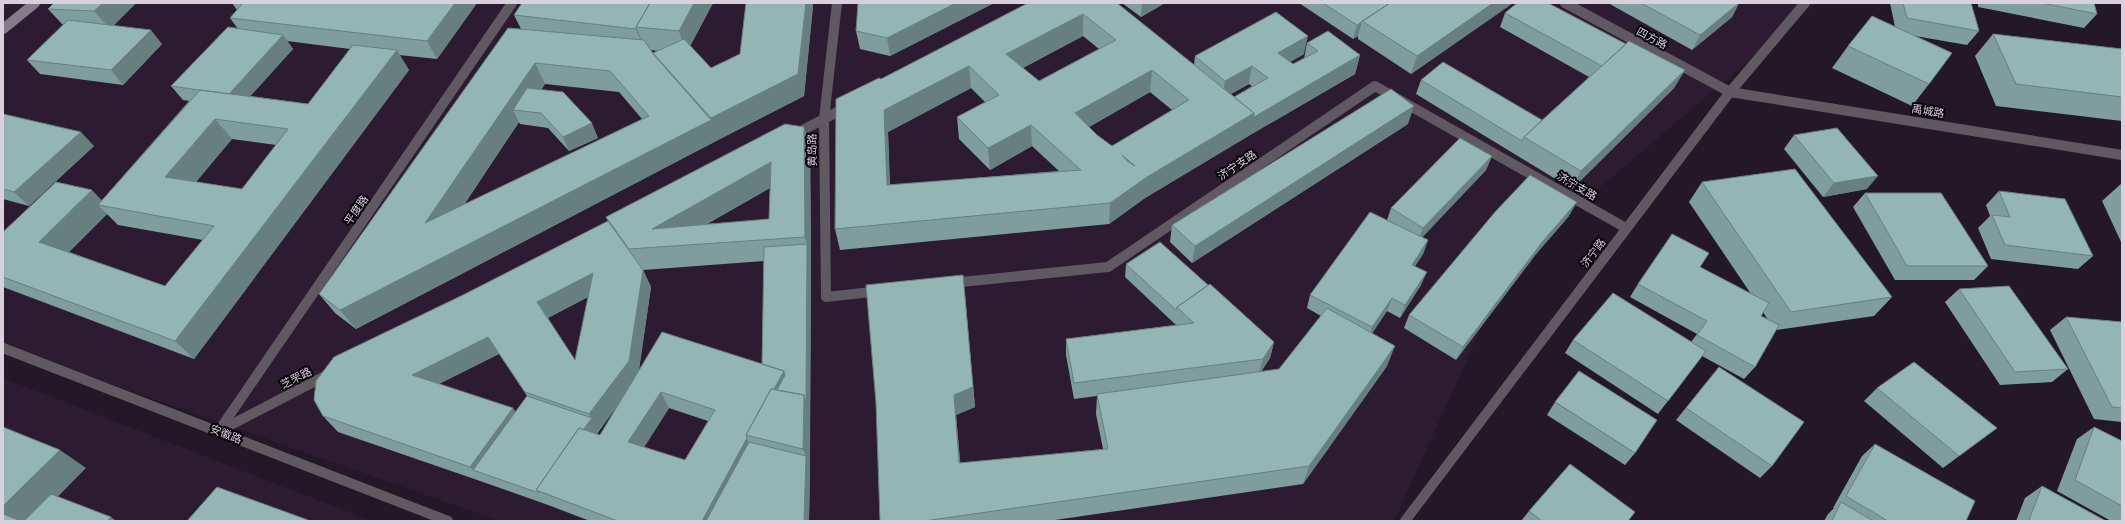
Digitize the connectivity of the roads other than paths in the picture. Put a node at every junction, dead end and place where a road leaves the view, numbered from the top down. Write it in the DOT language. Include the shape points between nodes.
graph roads {
  1 [pos="35,3"];
  2 [pos="512,3"];
  3 [pos="837,3"];
  4 [pos="1565,3"];
  5 [pos="1805,3"];
  6 [pos="3,29"];
  7 [pos="1730,92"];
  8 [pos="859,101"];
  9 [pos="824,119"];
  10 [pos="782,141"];
  11 [pos="2122,155"];
  12 [pos="1626,228"];
  13 [pos="944,284"];
  14 [pos="889,290"];
  15 [pos="3,348"];
  16 [pos="339,369"];
  17 [pos="219,431"];
  18 [pos="448,521"];
  19 [pos="1405,521"];
  1 -- 6 [label="street"];
  2 -- 17 [label="street, 平度路"];
  3 -- 9 [label="street, 黄岛路"];
  4 -- 7 [label="street, 四方路"];
  5 -- 7 [label="street, 济宁路"];
  7 -- 11 [label="street, 禹城路"];
  7 -- 12 [label="street, 济宁路"];
  8 -- 9 [label="street"];
  9 -- 10 [label="street"];
  9 -- 14 [label="street, 黄岛路" via="826,297"];
  12 -- 13 [label="street, 济宁支路" via="1375,86 1108,267"];
  12 -- 19 [label="street, 济宁路"];
  15 -- 17 [label="street, 安徽路"];
  16 -- 17 [label="street, 芝罘路"];
  17 -- 18 [label="street, 安徽路"];
}
